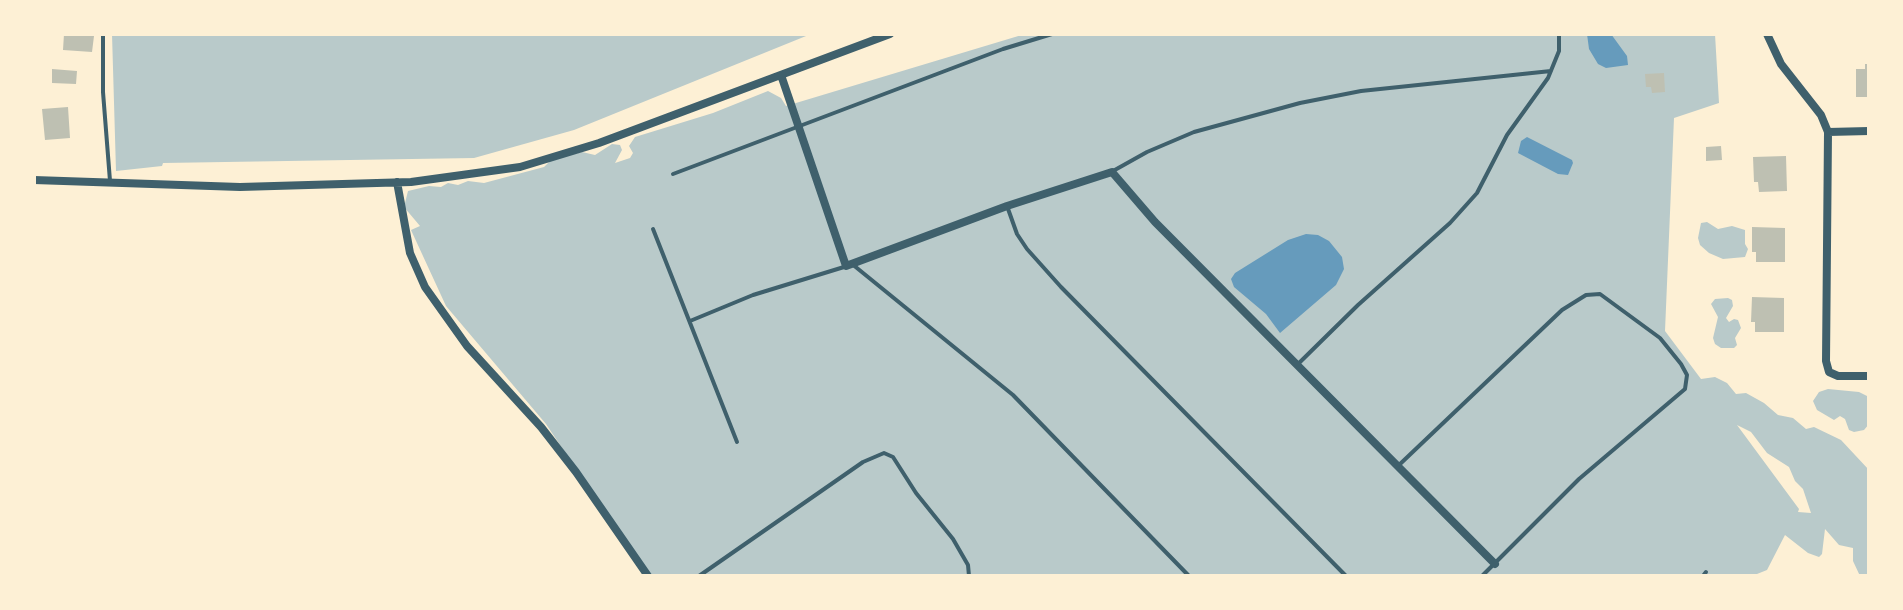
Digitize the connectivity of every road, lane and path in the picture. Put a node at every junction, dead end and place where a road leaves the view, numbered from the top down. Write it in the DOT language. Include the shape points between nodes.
graph roads {
  1 [pos="103,34"];
  2 [pos="890,34"];
  3 [pos="1052,34"];
  4 [pos="1559,34"];
  5 [pos="1767,34"];
  6 [pos="1551,71"];
  7 [pos="781,75"];
  8 [pos="798,125"];
  9 [pos="1869,131"];
  10 [pos="1828,132"];
  11 [pos="1112,172"];
  12 [pos="673,174"];
  13 [pos="34,180"];
  14 [pos="397,182"];
  15 [pos="111,183"];
  16 [pos="1007,206"];
  17 [pos="653,229"];
  18 [pos="849,265"];
  19 [pos="689,321"];
  20 [pos="1297,365"];
  21 [pos="1869,376"];
  22 [pos="737,442"];
  23 [pos="1398,466"];
  24 [pos="1495,564"];
  25 [pos="648,576"];
  26 [pos="699,576"];
  27 [pos="969,576"];
  28 [pos="1189,576"];
  29 [pos="1346,576"];
  30 [pos="1482,576"];
  1 -- 15 [label="lane"];
  2 -- 7 [label="street"];
  3 -- 8 [label="lane"];
  4 -- 6 [label="lane"];
  5 -- 10 [label="street"];
  6 -- 11 [label="lane" via="1361,91 1300,103 1194,132"];
  6 -- 20 [label="lane" via="1507,135 1477,193"];
  7 -- 8 [label="street"];
  7 -- 14 [label="street" via="520,167"];
  8 -- 12 [label="lane"];
  8 -- 18 [label="street"];
  9 -- 10 [label="street"];
  10 -- 21 [label="street" via="1826,361 1829,372 1838,376"];
  11 -- 16 [label="street"];
  11 -- 20 [label="street"];
  13 -- 15 [label="street"];
  14 -- 15 [label="street" via="240,187"];
  14 -- 25 [label="street" via="410,253 425,287 467,346 576,472"];
  16 -- 18 [label="street"];
  16 -- 29 [label="lane" via="1027,249 1061,287"];
  17 -- 19 [label="lane"];
  18 -- 19 [label="lane"];
  18 -- 28 [label="lane" via="1013,395"];
  19 -- 22 [label="lane"];
  20 -- 23 [label="street"];
  23 -- 24 [label="street"];
  23 -- 24 [label="lane" via="1562,310 1586,295 1600,294 1660,338 1687,375 1685,389 1579,479"];
  24 -- 30 [label="lane"];
  26 -- 27 [label="lane" via="863,462 884,453 893,457 953,539"];
}
